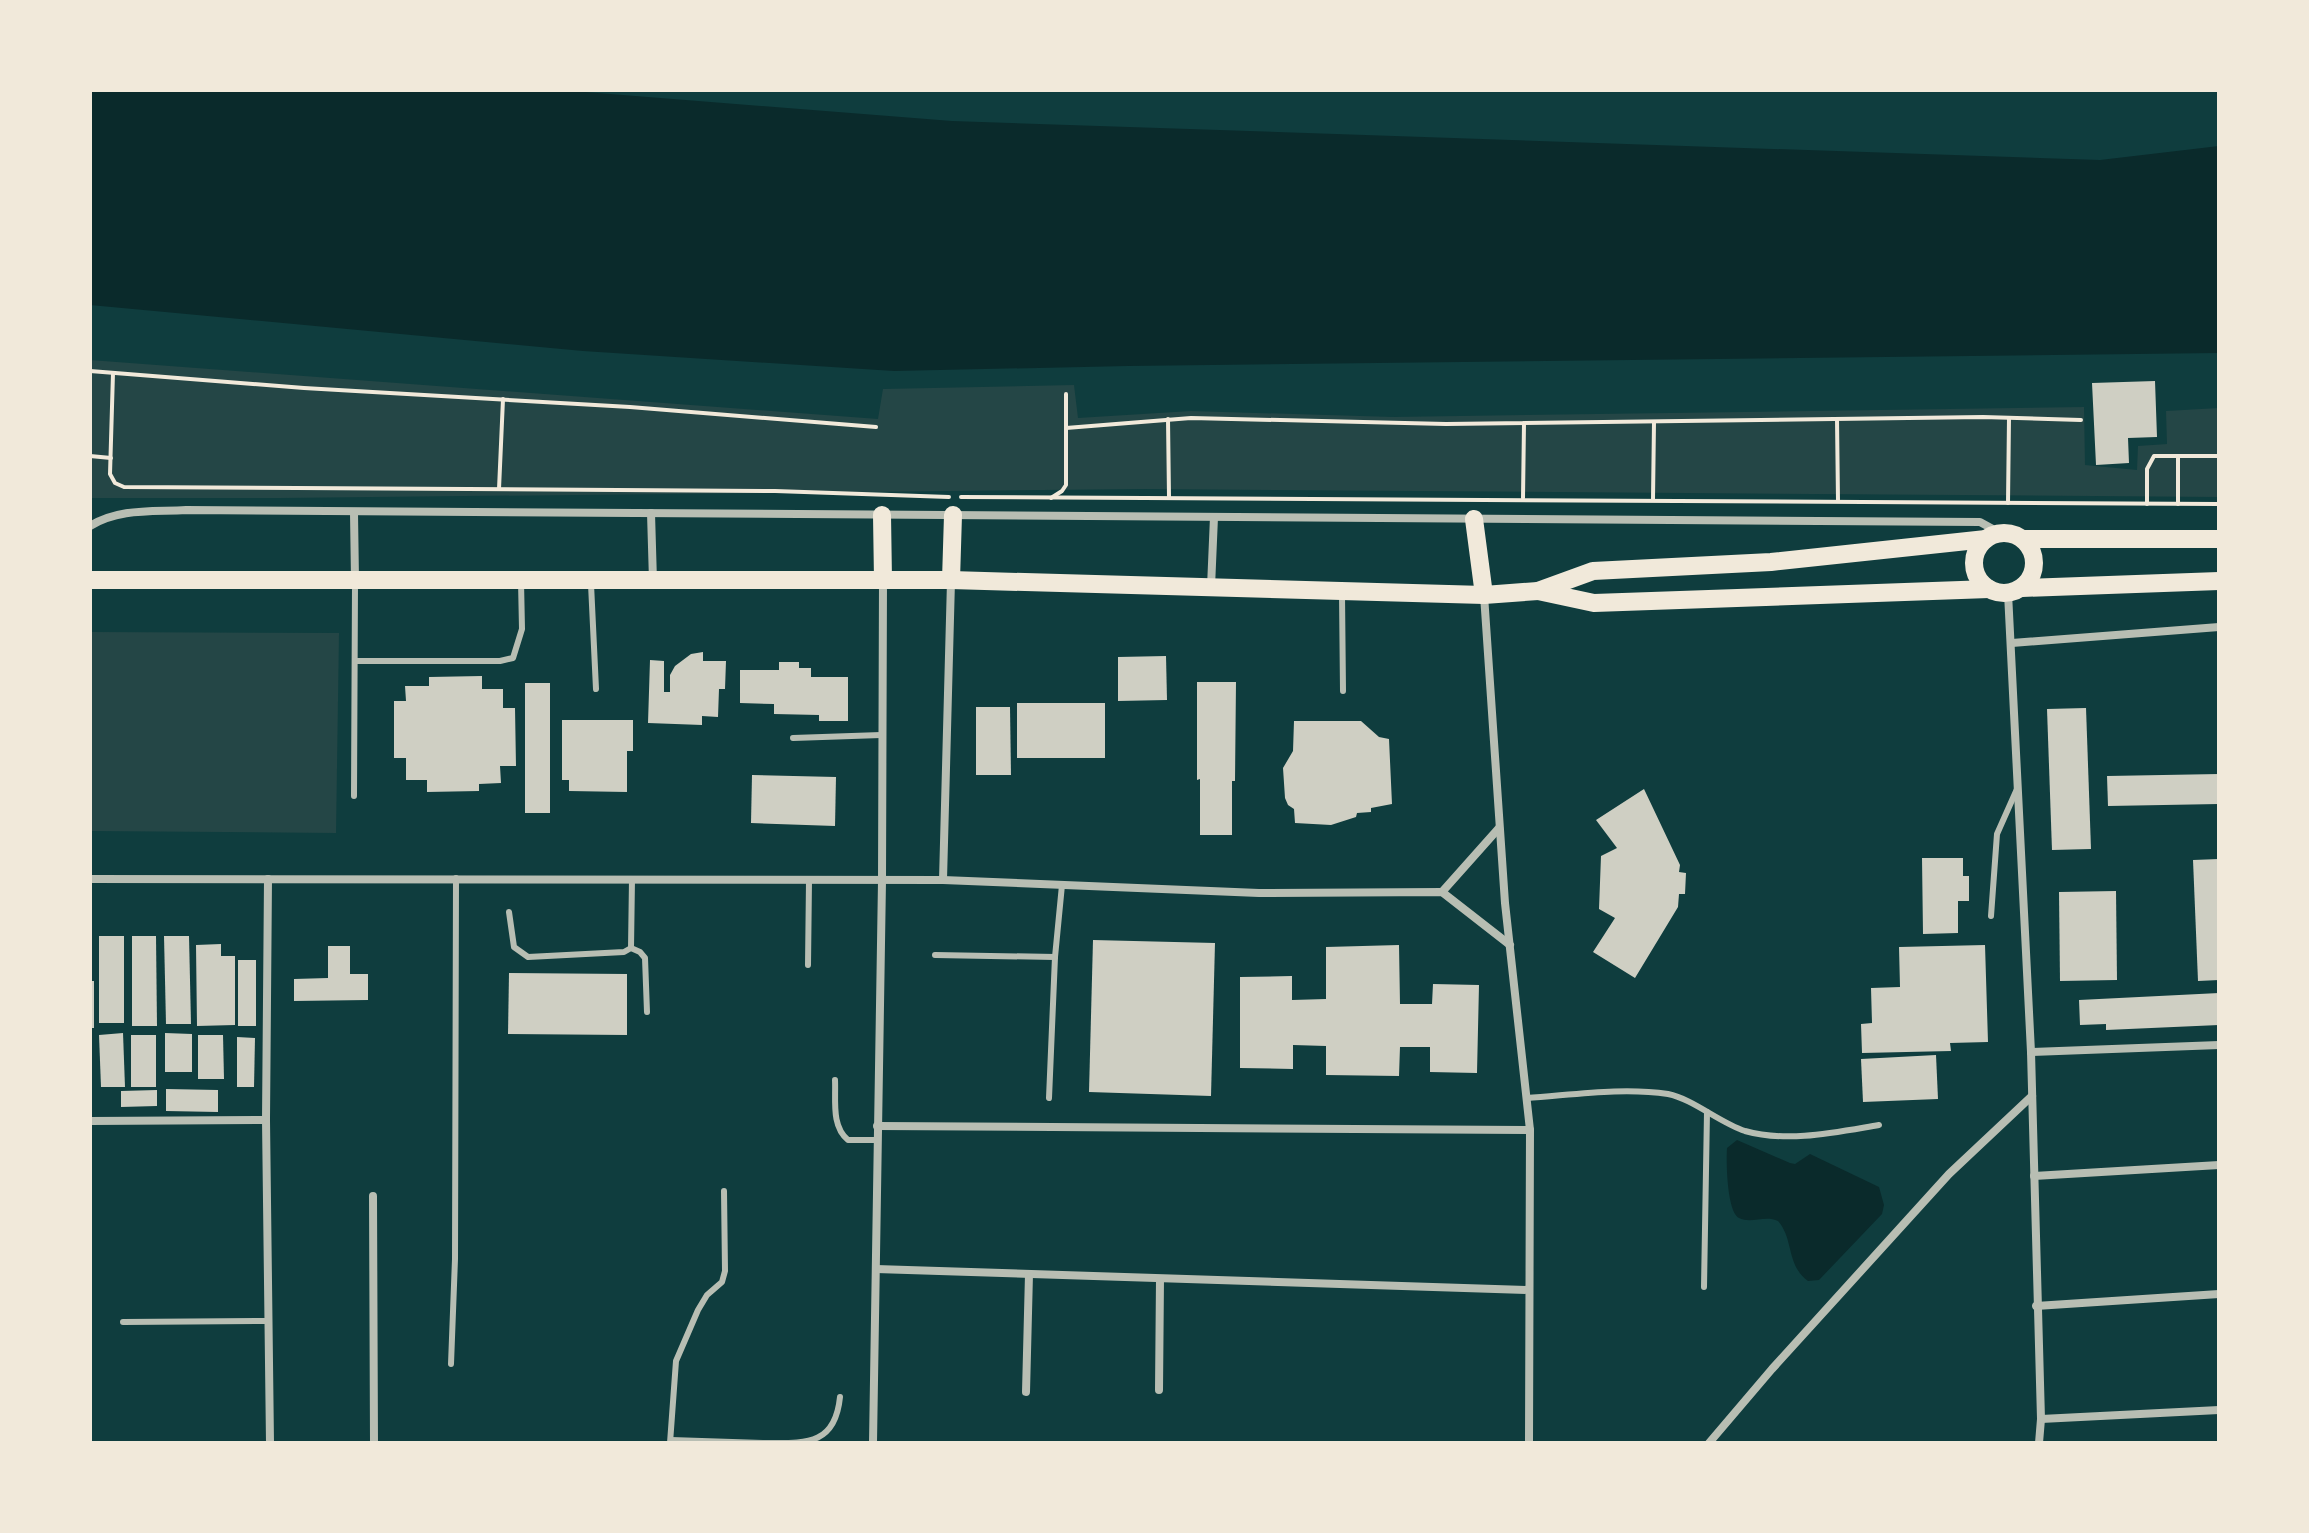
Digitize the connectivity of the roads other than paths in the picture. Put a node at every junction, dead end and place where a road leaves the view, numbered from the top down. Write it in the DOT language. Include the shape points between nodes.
graph roads {
  1 [pos="354,513"];
  2 [pos="651,513"];
  3 [pos="882,515"];
  4 [pos="953,515"];
  5 [pos="1214,517"];
  6 [pos="1474,519"];
  7 [pos="90,526"];
  8 [pos="1993,536"];
  9 [pos="2023,539"];
  10 [pos="2219,539"];
  11 [pos="90,580"];
  12 [pos="591,580"];
  13 [pos="883,580"];
  14 [pos="951,580"];
  15 [pos="355,581"];
  16 [pos="521,581"];
  17 [pos="653,581"];
  18 [pos="2219,581"];
  19 [pos="1211,587"];
  20 [pos="2006,590"];
  21 [pos="1342,591"];
  22 [pos="1538,591"];
  23 [pos="1484,595"];
  24 [pos="2219,627"];
  25 [pos="2012,643"];
  26 [pos="355,661"];
  27 [pos="596,689"];
  28 [pos="1343,691"];
  29 [pos="881,735"];
  30 [pos="793,738"];
  31 [pos="2018,786"];
  32 [pos="354,796"];
  33 [pos="1499,828"];
  34 [pos="456,878"];
  35 [pos="90,879"];
  36 [pos="268,879"];
  37 [pos="632,879"];
  38 [pos="943,880"];
  39 [pos="809,881"];
  40 [pos="882,881"];
  41 [pos="1062,885"];
  42 [pos="1442,892"];
  43 [pos="509,912"];
  44 [pos="1991,916"];
  45 [pos="1510,945"];
  46 [pos="631,948"];
  47 [pos="935,955"];
  48 [pos="1055,957"];
  49 [pos="808,965"];
  50 [pos="647,1012"];
  51 [pos="2219,1045"];
  52 [pos="2031,1052"];
  53 [pos="835,1080"];
  54 [pos="2032,1096"];
  55 [pos="1049,1098"];
  56 [pos="1527,1098"];
  57 [pos="1707,1112"];
  58 [pos="266,1120"];
  59 [pos="90,1121"];
  60 [pos="1879,1125"];
  61 [pos="877,1126"];
  62 [pos="1530,1130"];
  63 [pos="877,1140"];
  64 [pos="2219,1165"];
  65 [pos="2034,1176"];
  66 [pos="724,1191"];
  67 [pos="373,1196"];
  68 [pos="876,1269"];
  69 [pos="1029,1274"];
  70 [pos="1160,1279"];
  71 [pos="1704,1287"];
  72 [pos="1529,1290"];
  73 [pos="2219,1294"];
  74 [pos="2036,1306"];
  75 [pos="268,1321"];
  76 [pos="123,1322"];
  77 [pos="451,1364"];
  78 [pos="1159,1390"];
  79 [pos="1026,1392"];
  80 [pos="840,1397"];
  81 [pos="2219,1410"];
  82 [pos="2041,1419"];
  83 [pos="670,1442"];
  84 [pos="270,1443"];
  85 [pos="374,1443"];
  86 [pos="763,1443"];
  87 [pos="873,1443"];
  88 [pos="1529,1443"];
  89 [pos="1709,1443"];
  90 [pos="2039,1443"];
  1 -- 2 [label="street"];
  1 -- 7 [label="street" via="120,513"];
  1 -- 15 [label="street"];
  2 -- 3 [label="street"];
  2 -- 17 [label="street"];
  3 -- 4 [label="street"];
  3 -- 13 [label="main road"];
  4 -- 5 [label="street"];
  4 -- 14 [label="main road"];
  5 -- 6 [label="street"];
  5 -- 19 [label="street"];
  6 -- 8 [label="street" via="1980,522"];
  6 -- 23 [label="main road"];
  8 -- 9 [label="main road"];
  8 -- 20 [label="main road" via="1978,548 1975,571 1980,582"];
  8 -- 22 [label="main road" via="1771,562 1593,571"];
  9 -- 10 [label="main road"];
  9 -- 20 [label="main road" via="2034,558 2030,580"];
  11 -- 15 [label="main road"];
  12 -- 16 [label="main road"];
  12 -- 17 [label="main road"];
  12 -- 27 [label="lane"];
  13 -- 14 [label="main road"];
  13 -- 17 [label="main road"];
  13 -- 29 [label="street"];
  14 -- 19 [label="main road"];
  14 -- 38 [label="street"];
  15 -- 16 [label="main road"];
  15 -- 26 [label="lane"];
  16 -- 26 [label="lane" via="522,629 513,658"];
  18 -- 20 [label="main road"];
  19 -- 21 [label="main road"];
  20 -- 22 [label="main road" via="1594,603"];
  20 -- 25 [label="street"];
  21 -- 23 [label="main road"];
  21 -- 28 [label="lane"];
  22 -- 23 [label="main road"];
  23 -- 33 [label="street"];
  24 -- 25 [label="street"];
  25 -- 31 [label="street"];
  26 -- 32 [label="lane"];
  29 -- 30 [label="lane"];
  29 -- 40 [label="street"];
  31 -- 44 [label="lane" via="1997,834"];
  31 -- 52 [label="street"];
  33 -- 42 [label="street"];
  33 -- 45 [label="street"];
  34 -- 36 [label="street"];
  34 -- 37 [label="street"];
  34 -- 77 [label="lane"];
  35 -- 36 [label="street"];
  36 -- 58 [label="street"];
  37 -- 39 [label="street"];
  37 -- 46 [label="lane"];
  38 -- 40 [label="street"];
  38 -- 41 [label="street"];
  39 -- 40 [label="street"];
  39 -- 49 [label="lane"];
  40 -- 61 [label="street"];
  41 -- 42 [label="street" via="1259,893"];
  41 -- 48 [label="lane"];
  42 -- 45 [label="street"];
  43 -- 46 [label="lane" via="514,947 528,957 616,954"];
  45 -- 56 [label="street"];
  46 -- 50 [label="lane" via="645,958"];
  47 -- 48 [label="lane"];
  48 -- 55 [label="lane"];
  51 -- 52 [label="street"];
  52 -- 54 [label="street"];
  53 -- 63 [label="lane" via="840,1133 848,1140"];
  54 -- 65 [label="street"];
  54 -- 89 [label="street" via="1949,1174"];
  56 -- 57 [label="lane" via="1670,1094"];
  56 -- 62 [label="street"];
  57 -- 60 [label="lane" via="1746,1131 1785,1136"];
  57 -- 71 [label="lane"];
  58 -- 59 [label="street"];
  58 -- 75 [label="street"];
  61 -- 62 [label="street"];
  61 -- 63 [label="street"];
  62 -- 72 [label="street"];
  63 -- 68 [label="street"];
  64 -- 65 [label="street"];
  65 -- 74 [label="street"];
  66 -- 83 [label="lane" via="725,1271 698,1310 676,1361"];
  67 -- 85 [label="street"];
  68 -- 69 [label="street"];
  68 -- 87 [label="street"];
  69 -- 70 [label="street"];
  69 -- 79 [label="street"];
  70 -- 72 [label="street"];
  70 -- 78 [label="street"];
  72 -- 88 [label="street"];
  73 -- 74 [label="street"];
  74 -- 82 [label="street"];
  75 -- 76 [label="lane"];
  75 -- 84 [label="street"];
  80 -- 86 [label="lane" via="832,1427 820,1437"];
  81 -- 82 [label="street"];
  82 -- 90 [label="street"];
  83 -- 86 [label="lane"];
}
